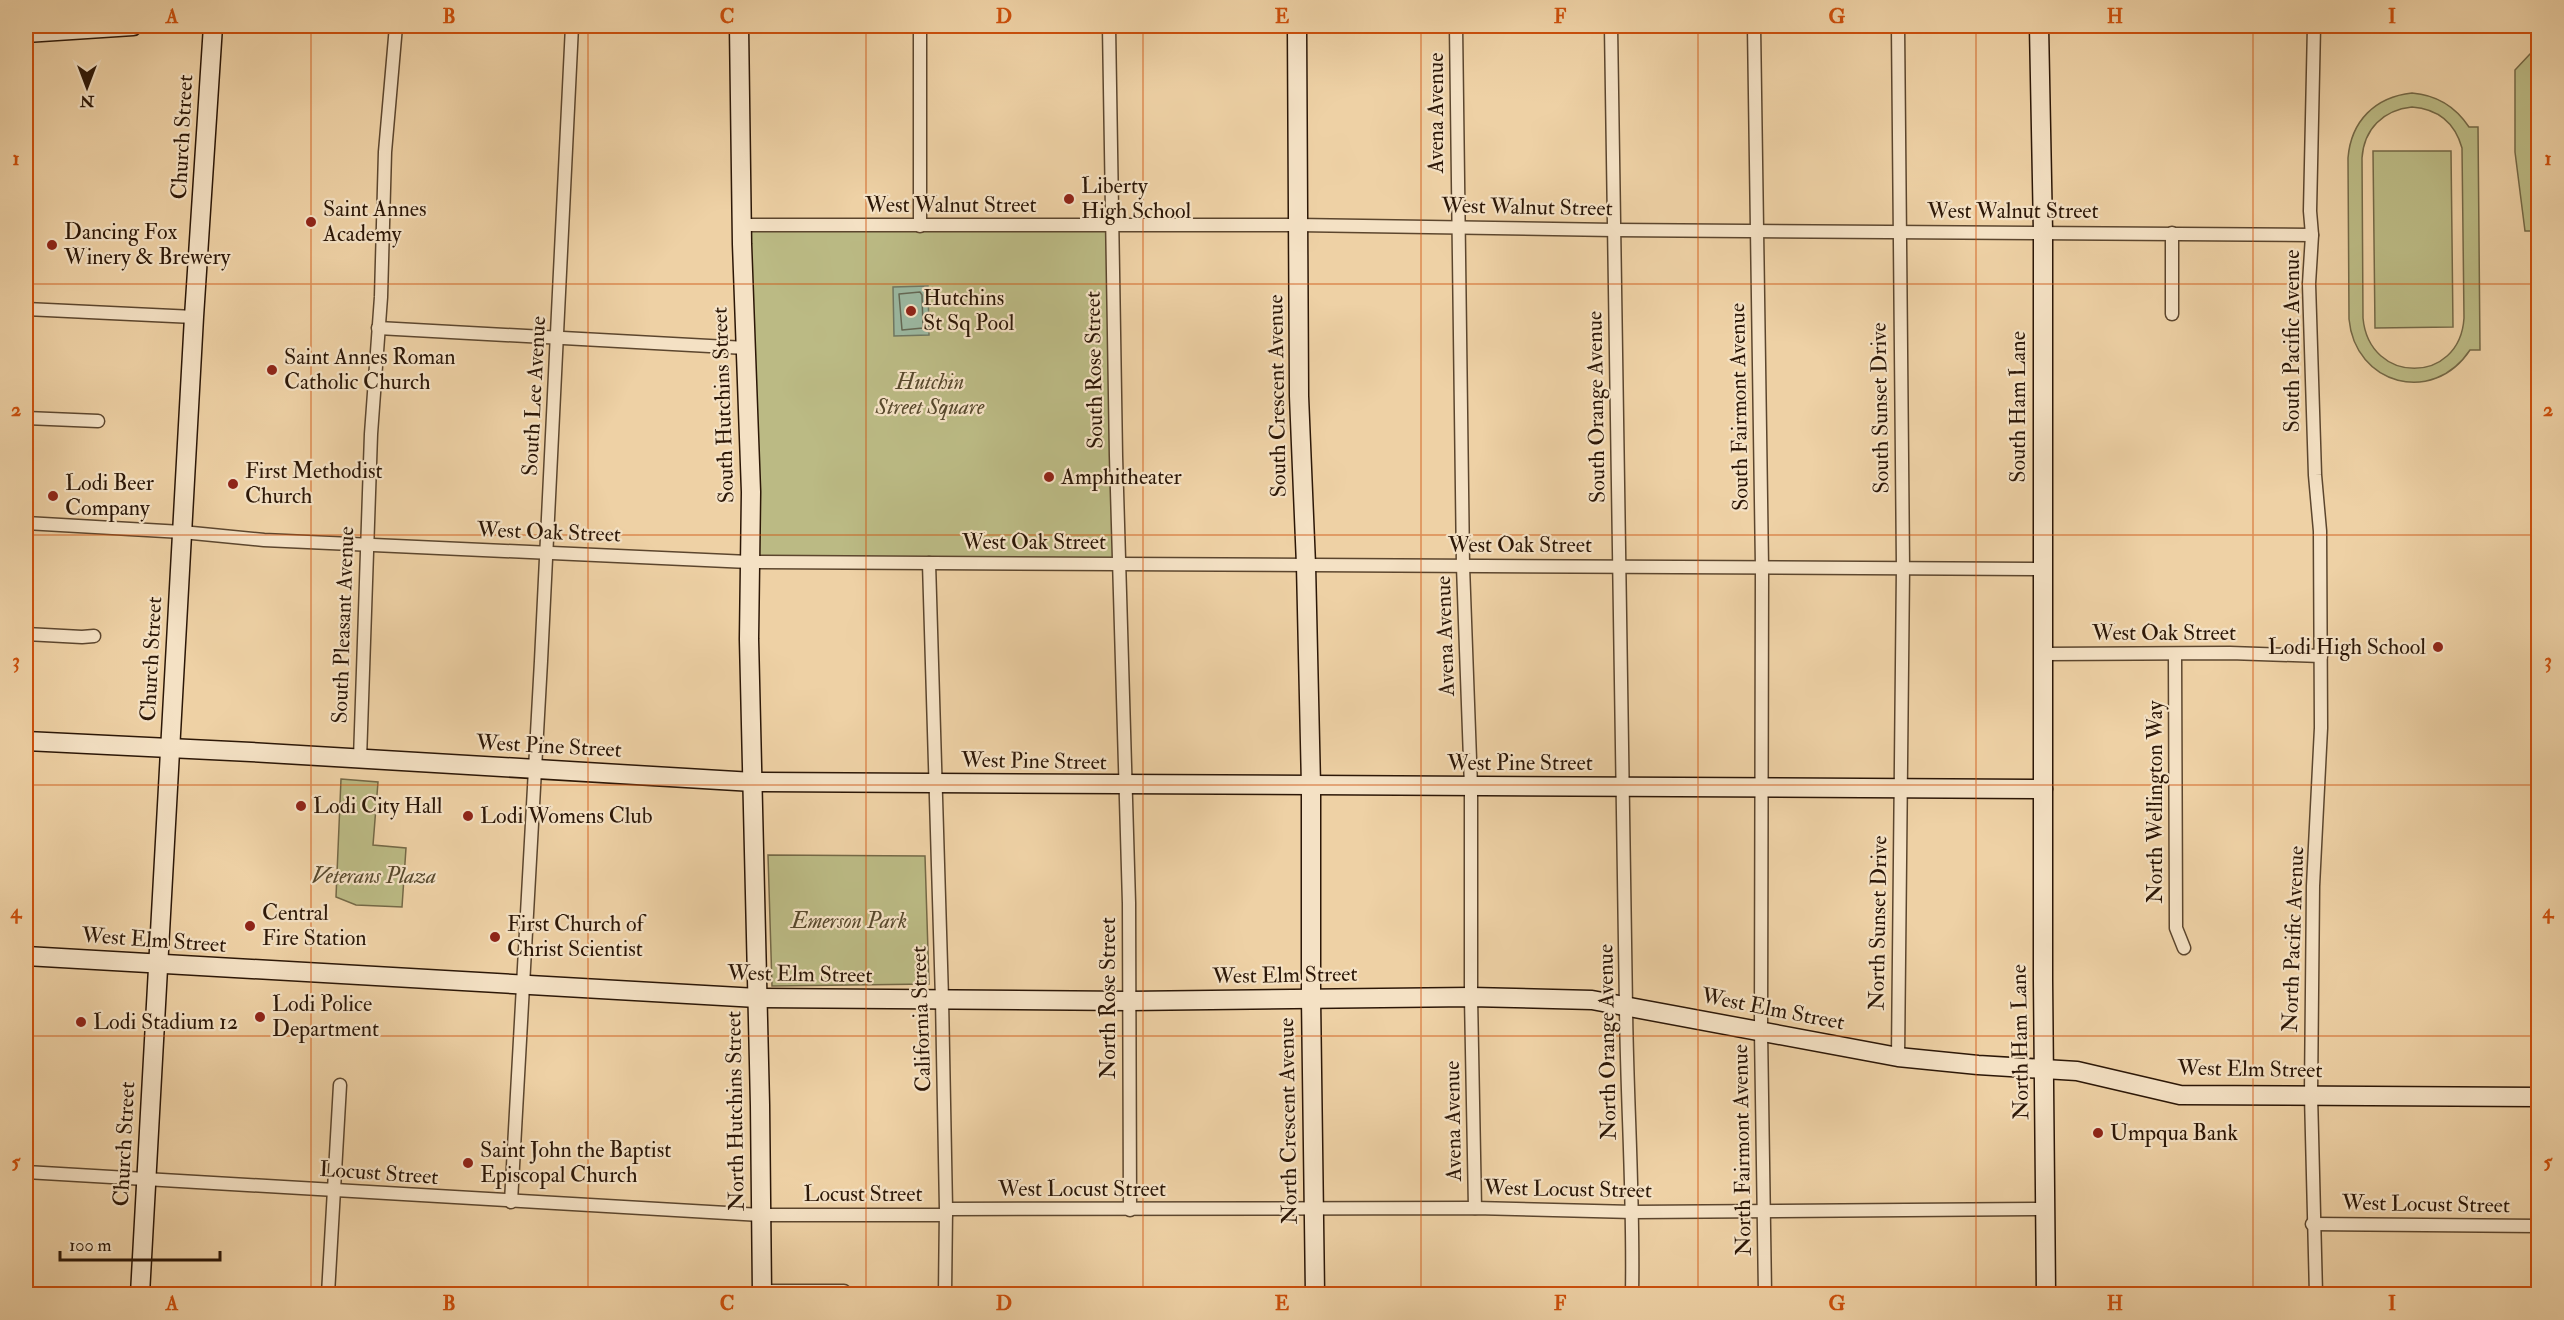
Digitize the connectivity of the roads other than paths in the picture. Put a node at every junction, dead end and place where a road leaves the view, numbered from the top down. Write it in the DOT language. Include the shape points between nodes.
graph roads {
  1 [pos="133,26"];
  2 [pos="213,26"];
  3 [pos="396,26"];
  4 [pos="572,26"];
  5 [pos="739,26"];
  6 [pos="920,26"];
  7 [pos="1109,26"];
  8 [pos="1297,26"];
  9 [pos="1456,26"];
  10 [pos="1611,26"];
  11 [pos="1754,26"];
  12 [pos="1898,26"];
  13 [pos="2039,26"];
  14 [pos="2314,26"];
  15 [pos="26,33"];
  16 [pos="741,225"];
  17 [pos="1298,225"];
  18 [pos="920,226"];
  19 [pos="1111,227"];
  20 [pos="1458,228"];
  21 [pos="1614,230"];
  22 [pos="1757,231"];
  23 [pos="1899,231"];
  24 [pos="2043,232"];
  25 [pos="2172,233"];
  26 [pos="2312,235"];
  27 [pos="26,309"];
  28 [pos="2172,314"];
  29 [pos="194,317"];
  30 [pos="378,328"];
  31 [pos="558,337"];
  32 [pos="746,348"];
  33 [pos="26,418"];
  34 [pos="98,421"];
  35 [pos="26,523"];
  36 [pos="182,532"];
  37 [pos="367,545"];
  38 [pos="546,553"];
  39 [pos="749,562"];
  40 [pos="928,563"];
  41 [pos="1119,563"];
  42 [pos="1306,565"];
  43 [pos="1463,566"];
  44 [pos="1621,566"];
  45 [pos="1762,567"];
  46 [pos="1903,567"];
  47 [pos="2044,569"];
  48 [pos="26,634"];
  49 [pos="94,636"];
  50 [pos="2044,654"];
  51 [pos="2175,654"];
  52 [pos="2321,656"];
  53 [pos="26,741"];
  54 [pos="170,749"];
  55 [pos="360,759"];
  56 [pos="1310,766"];
  57 [pos="535,769"];
  58 [pos="753,782"];
  59 [pos="934,784"];
  60 [pos="1124,786"];
  61 [pos="1311,786"];
  62 [pos="1471,787"];
  63 [pos="1625,788"];
  64 [pos="1761,788"];
  65 [pos="1901,789"];
  66 [pos="2043,789"];
  67 [pos="2184,948"];
  68 [pos="26,956"];
  69 [pos="159,964"];
  70 [pos="523,984"];
  71 [pos="1470,997"];
  72 [pos="757,998"];
  73 [pos="1311,998"];
  74 [pos="942,999"];
  75 [pos="1129,1001"];
  76 [pos="1626,1004"];
  77 [pos="1761,1031"];
  78 [pos="1898,1057"];
  79 [pos="2044,1068"];
  80 [pos="340,1085"];
  81 [pos="2311,1095"];
  82 [pos="2538,1097"];
  83 [pos="26,1172"];
  84 [pos="146,1179"];
  85 [pos="335,1191"];
  86 [pos="511,1202"];
  87 [pos="1475,1208"];
  88 [pos="1764,1209"];
  89 [pos="2046,1209"];
  90 [pos="1130,1210"];
  91 [pos="1314,1210"];
  92 [pos="946,1212"];
  93 [pos="1633,1212"];
  94 [pos="761,1215"];
  95 [pos="2312,1224"];
  96 [pos="2538,1226"];
  97 [pos="762,1293"];
  98 [pos="140,1294"];
  99 [pos="328,1294"];
  100 [pos="844,1294"];
  101 [pos="945,1294"];
  102 [pos="1315,1294"];
  103 [pos="1632,1294"];
  104 [pos="1765,1294"];
  105 [pos="2046,1294"];
  106 [pos="2316,1294"];
  1 -- 15 [label="street"];
  2 -- 29 [label="street, Church Street"];
  3 -- 30 [label="street, South Pleasant Avenue" via="385,152"];
  4 -- 31 [label="street, South Lee Avenue"];
  5 -- 16 [label="street, South Hutchins Street"];
  6 -- 18 [label="street"];
  7 -- 19 [label="street, South Rose Street"];
  8 -- 17 [label="street, South Crescent Avenue"];
  9 -- 20 [label="street, Avena Avenue"];
  10 -- 21 [label="street, South Orange Avenue"];
  11 -- 22 [label="street, South Fairmont Avenue"];
  12 -- 23 [label="street, South Sunset Drive"];
  13 -- 24 [label="street, South Ham Lane"];
  14 -- 26 [label="street, South Pacific Avenue"];
  16 -- 18 [label="street, West Walnut Street"];
  16 -- 32 [label="street, South Hutchins Street"];
  17 -- 19 [label="street, West Walnut Street"];
  17 -- 20 [label="street, West Walnut Street"];
  17 -- 42 [label="street, South Crescent Avenue" via="1299,396"];
  18 -- 19 [label="street, West Walnut Street"];
  19 -- 41 [label="street, South Rose Street"];
  20 -- 21 [label="street, West Walnut Street"];
  20 -- 43 [label="street, Avena Avenue"];
  21 -- 22 [label="street, West Walnut Street"];
  21 -- 44 [label="street, South Orange Avenue"];
  22 -- 23 [label="street, West Walnut Street"];
  22 -- 45 [label="street, South Fairmont Avenue"];
  23 -- 24 [label="street, West Walnut Street"];
  23 -- 46 [label="street, South Sunset Drive"];
  24 -- 25 [label="street, West Walnut Street"];
  24 -- 47 [label="street, South Ham Lane"];
  25 -- 26 [label="street, West Walnut Street"];
  25 -- 28 [label="street"];
  26 -- 52 [label="street, South Pacific Avenue" via="2309,284 2320,531"];
  27 -- 29 [label="street"];
  29 -- 36 [label="street, Church Street"];
  30 -- 31 [label="street"];
  30 -- 37 [label="street, South Pleasant Avenue"];
  31 -- 32 [label="street"];
  31 -- 38 [label="street, South Lee Avenue"];
  32 -- 39 [label="street, South Hutchins Street"];
  33 -- 34 [label="street"];
  35 -- 36 [label="street, West Oak Street"];
  36 -- 37 [label="street, West Oak Street"];
  36 -- 54 [label="street, Church Street"];
  37 -- 38 [label="street, West Oak Street"];
  37 -- 55 [label="street, South Pleasant Avenue"];
  38 -- 39 [label="street, West Oak Street"];
  38 -- 57 [label="street, South Lee Avenue"];
  39 -- 40 [label="street, West Oak Street"];
  39 -- 58 [label="street, South Hutchins Street"];
  40 -- 41 [label="street, West Oak Street"];
  40 -- 59 [label="street, California Street"];
  41 -- 42 [label="street, West Oak Street"];
  41 -- 60 [label="street, South Rose Street"];
  42 -- 43 [label="street, West Oak Street"];
  42 -- 56 [label="street, South Crescent Avenue"];
  43 -- 44 [label="street, West Oak Street"];
  43 -- 62 [label="street, Avena Avenue"];
  44 -- 45 [label="street, West Oak Street"];
  44 -- 63 [label="street, South Orange Avenue"];
  45 -- 46 [label="street, West Oak Street"];
  45 -- 64 [label="street, South Fairmont Avenue"];
  46 -- 47 [label="street, West Oak Street"];
  46 -- 65 [label="street, South Sunset Drive"];
  47 -- 50 [label="street, South Ham Lane"];
  48 -- 49 [label="street"];
  50 -- 51 [label="street, West Oak Street"];
  50 -- 66 [label="street, South Ham Lane"];
  51 -- 52 [label="street, West Oak Street"];
  51 -- 67 [label="street, North Wellington Way" via="2176,928"];
  52 -- 81 [label="street, North Pacific Avenue"];
  53 -- 54 [label="street, West Pine Street"];
  54 -- 55 [label="street, West Pine Street"];
  54 -- 69 [label="street, Church Street"];
  55 -- 57 [label="street, West Pine Street"];
  56 -- 61 [label="street, North Crescent Avenue"];
  57 -- 58 [label="street, West Pine Street"];
  57 -- 70 [label="street, South Lee Avenue"];
  58 -- 59 [label="street, West Pine Street"];
  58 -- 72 [label="street, North Hutchins Street"];
  59 -- 60 [label="street, West Pine Street"];
  59 -- 74 [label="street, California Street"];
  60 -- 61 [label="street, West Pine Street"];
  60 -- 75 [label="street, North Rose Street"];
  61 -- 62 [label="street, West Pine Street"];
  61 -- 73 [label="street, North Crescent Avenue"];
  62 -- 63 [label="street, West Pine Street"];
  62 -- 71 [label="street, Avena Avenue"];
  63 -- 64 [label="street, West Pine Street"];
  63 -- 76 [label="street, North Orange Avenue"];
  64 -- 65 [label="street, West Pine Street"];
  64 -- 77 [label="street, North Fairmont Avenue"];
  65 -- 66 [label="street, West Pine Street"];
  65 -- 78 [label="street, North Sunset Drive"];
  66 -- 79 [label="street, North Ham Lane"];
  68 -- 69 [label="street, West Elm Street"];
  69 -- 70 [label="street, West Elm Street"];
  69 -- 84 [label="street, Church Street"];
  70 -- 72 [label="street, West Elm Street"];
  70 -- 86 [label="street, South Lee Avenue"];
  71 -- 73 [label="street, West Elm Street"];
  71 -- 76 [label="street, West Elm Street" via="1547,997"];
  71 -- 87 [label="street, Avena Avenue"];
  72 -- 74 [label="street, West Elm Street"];
  72 -- 94 [label="street, North Hutchins Street"];
  73 -- 75 [label="street, West Elm Street"];
  73 -- 91 [label="street, North Crescent Avenue"];
  74 -- 75 [label="street, West Elm Street"];
  74 -- 92 [label="street, California Street"];
  75 -- 90 [label="street, North Rose Street"];
  76 -- 77 [label="street, West Elm Street"];
  76 -- 93 [label="street, North Orange Avenue"];
  77 -- 78 [label="street, West Elm Street"];
  77 -- 88 [label="street, North Fairmont Avenue"];
  78 -- 79 [label="street, West Elm Street"];
  79 -- 81 [label="street, West Elm Street" via="2077,1071 2180,1095"];
  79 -- 89 [label="street, North Ham Lane"];
  80 -- 85 [label="street"];
  81 -- 82 [label="street, West Elm Street"];
  81 -- 95 [label="street, North Pacific Avenue"];
  83 -- 84 [label="street, Locust Street"];
  84 -- 85 [label="street, Locust Street"];
  84 -- 98 [label="street, Church Street"];
  85 -- 86 [label="street, Locust Street"];
  85 -- 99 [label="street"];
  86 -- 94 [label="street, Locust Street"];
  87 -- 91 [label="street, West Locust Street"];
  87 -- 93 [label="street, West Locust Street"];
  88 -- 89 [label="street, West Locust Street"];
  88 -- 93 [label="street, West Locust Street"];
  88 -- 104 [label="street, North Fairmont Avenue"];
  89 -- 105 [label="street, North Ham Lane"];
  90 -- 91 [label="street, West Locust Street"];
  90 -- 92 [label="street, West Locust Street"];
  91 -- 102 [label="street, North Crescent Avenue"];
  92 -- 94 [label="street, Locust Street"];
  92 -- 101 [label="street, California Street"];
  93 -- 103 [label="street, North Orange Avenue"];
  94 -- 97 [label="street, North Hutchins Street"];
  95 -- 96 [label="street, West Locust Street"];
  95 -- 106 [label="street, North Pacific Avenue"];
  97 -- 100 [label="street"];
}
